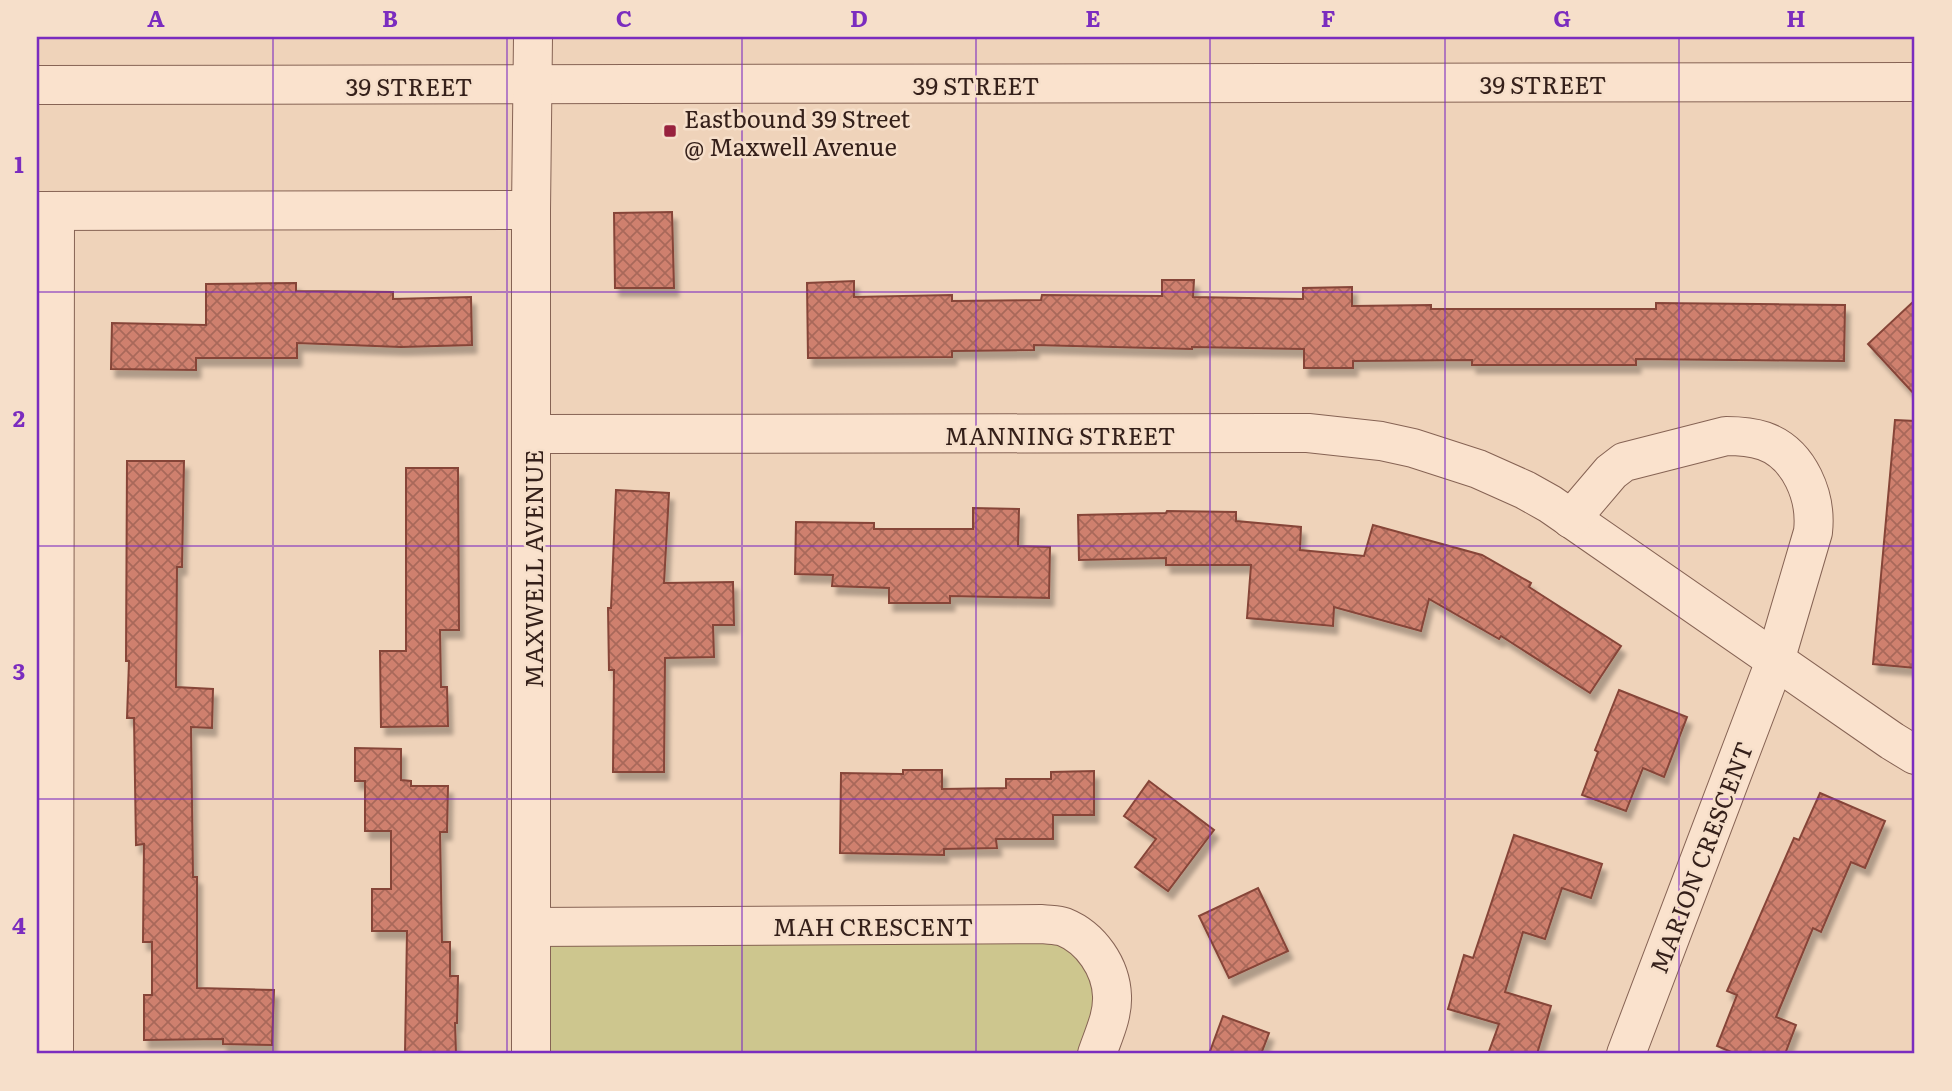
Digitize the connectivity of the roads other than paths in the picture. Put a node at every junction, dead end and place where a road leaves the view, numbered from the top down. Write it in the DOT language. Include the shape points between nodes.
graph roads {
  1 [pos="533,37"];
  2 [pos="1915,82"];
  3 [pos="37,85"];
  4 [pos="533,85"];
  5 [pos="531,210"];
  6 [pos="46,211"];
  7 [pos="532,434"];
  8 [pos="1571,519"];
  9 [pos="1775,661"];
  10 [pos="1915,755"];
  11 [pos="532,927"];
  12 [pos="46,985"];
  13 [pos="54,1054"];
  14 [pos="531,1054"];
  15 [pos="1097,1054"];
  16 [pos="1626,1054"];
  1 -- 4 [label="street, MAXWELL AVENUE"];
  2 -- 4 [label="street, 39 STREET"];
  3 -- 4 [label="street, 39 STREET"];
  4 -- 5 [label="street, MAXWELL AVENUE"];
  5 -- 6 [label="street"];
  5 -- 7 [label="street, MAXWELL AVENUE"];
  6 -- 12 [label="street"];
  7 -- 8 [label="street, MANNING STREET" via="1346,436 1448,458 1525,490"];
  7 -- 11 [label="street, MAXWELL AVENUE"];
  8 -- 9 [label="street, MANNING STREET"];
  8 -- 9 [label="street" via="1611,472 1636,457 1726,436 1766,441 1782,451 1805,482 1815,516"];
  9 -- 10 [label="street, MANNING STREET"];
  9 -- 16 [label="street, MARION CRESCENT"];
  11 -- 14 [label="street, MAXWELL AVENUE"];
  11 -- 15 [label="street, MAH CRESCENT" via="1063,927 1084,938 1109,974 1110,1017"];
  12 -- 13 [label="street"];
}
